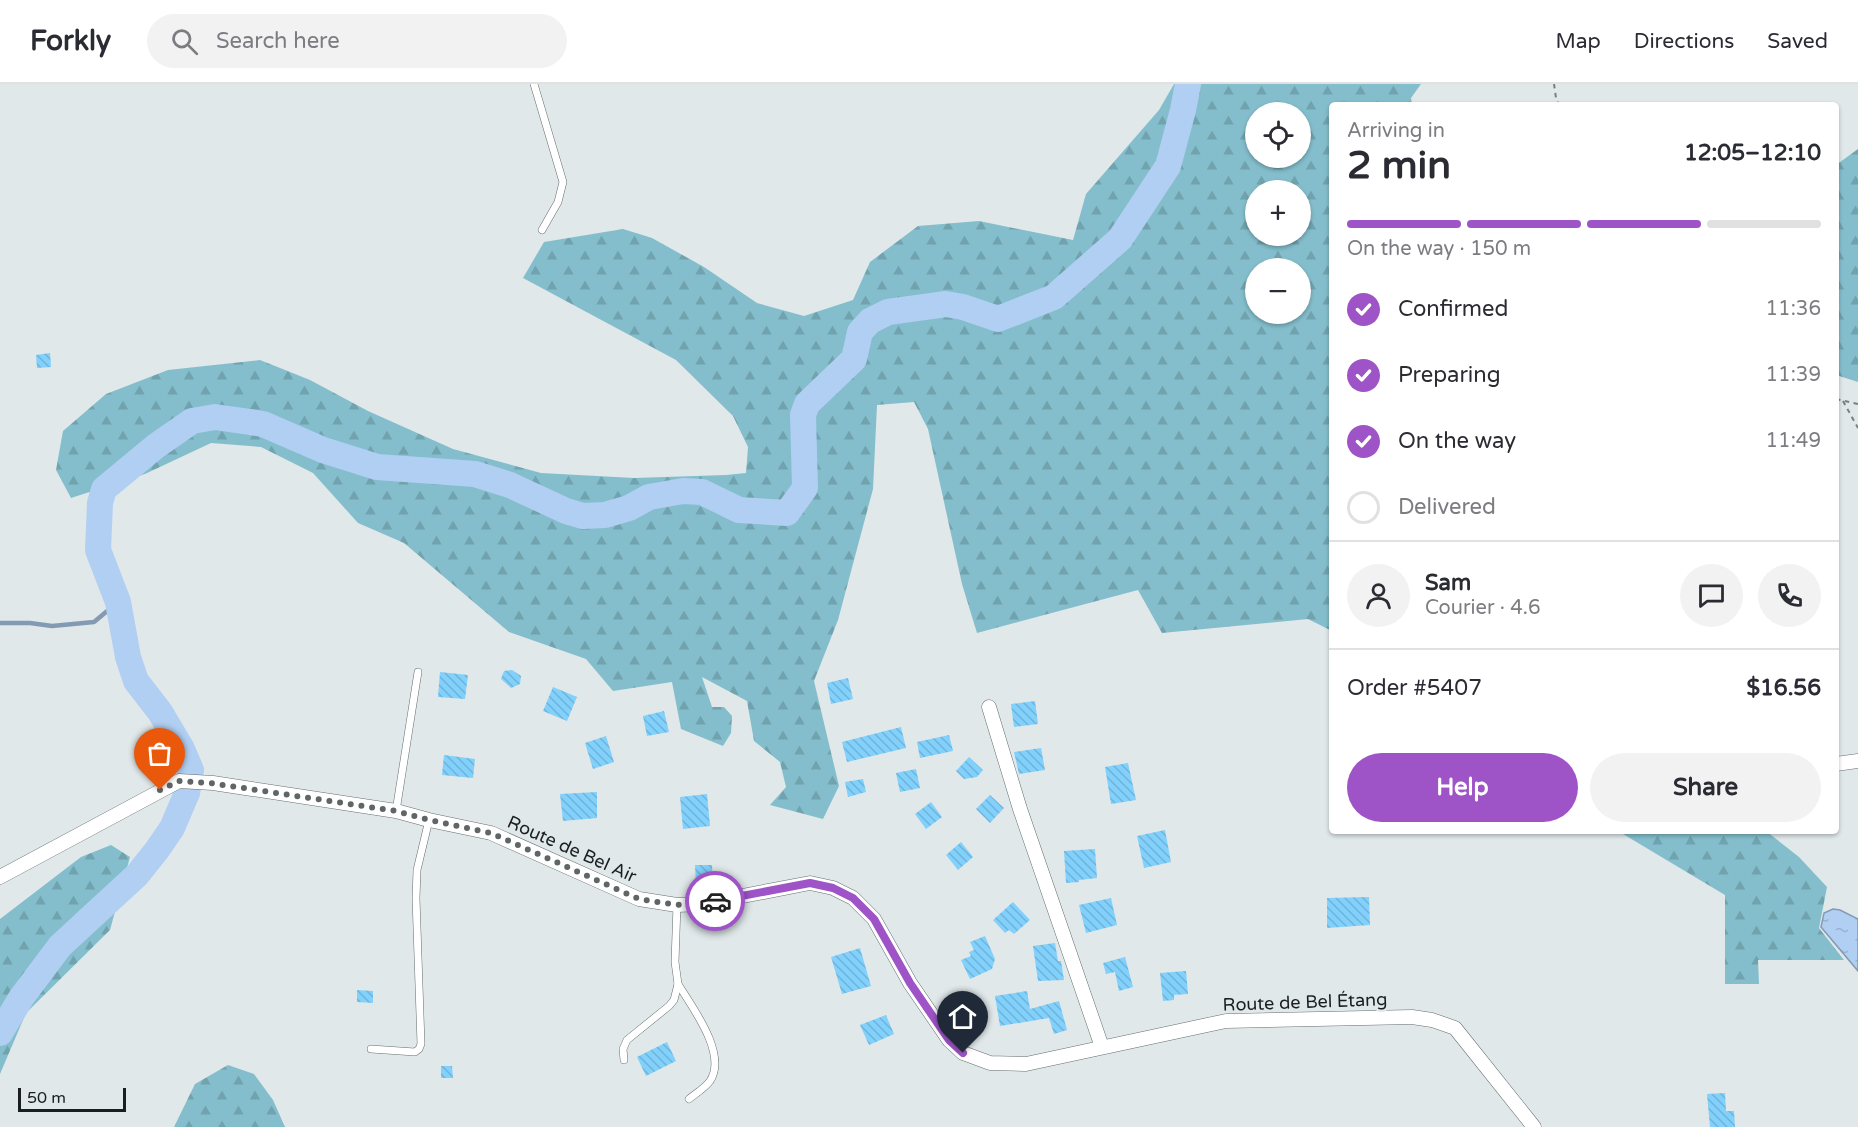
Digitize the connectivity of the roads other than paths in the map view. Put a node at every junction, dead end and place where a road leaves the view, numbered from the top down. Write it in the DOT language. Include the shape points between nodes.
graph roads {
  1 [pos="534,84"];
  2 [pos="542,230"];
  3 [pos="418,672"];
  4 [pos="988,707"];
  5 [pos="1858,761"];
  6 [pos="1839,764"];
  7 [pos="396,811"];
  8 [pos="429,820"];
  9 [pos="0,877"];
  10 [pos="677,905"];
  11 [pos="678,984"];
  12 [pos="1102,1047"];
  13 [pos="371,1049"];
  14 [pos="963,1053"];
  15 [pos="624,1060"];
  16 [pos="688,1099"];
  17 [pos="1534,1127"];
  1 -- 2 [label="lane" via="563,182 558,202"];
  3 -- 7 [label="lane"];
  4 -- 12 [label="street"];
  5 -- 6 [label="street"];
  7 -- 8 [label="street, Route de Bel Air"];
  7 -- 9 [label="street, Route de Bel Air" via="179,781"];
  8 -- 10 [label="street, Route de Bel Air" via="491,833 639,899"];
  8 -- 13 [label="lane" via="416,889 421,1044 415,1052"];
  10 -- 11 [label="lane"];
  10 -- 14 [label="street, Route de Bel Air" via="810,883 853,898 874,919 910,983 949,1040"];
  11 -- 15 [label="lane" via="669,1006 627,1040"];
  11 -- 16 [label="lane" via="702,1024 715,1056 715,1070 709,1082"];
  12 -- 14 [label="street, Route de Bel Étang" via="1026,1064 990,1063"];
  12 -- 17 [label="street, Route de Bel Étang" via="1226,1021 1412,1017 1432,1020 1455,1028"];
}
